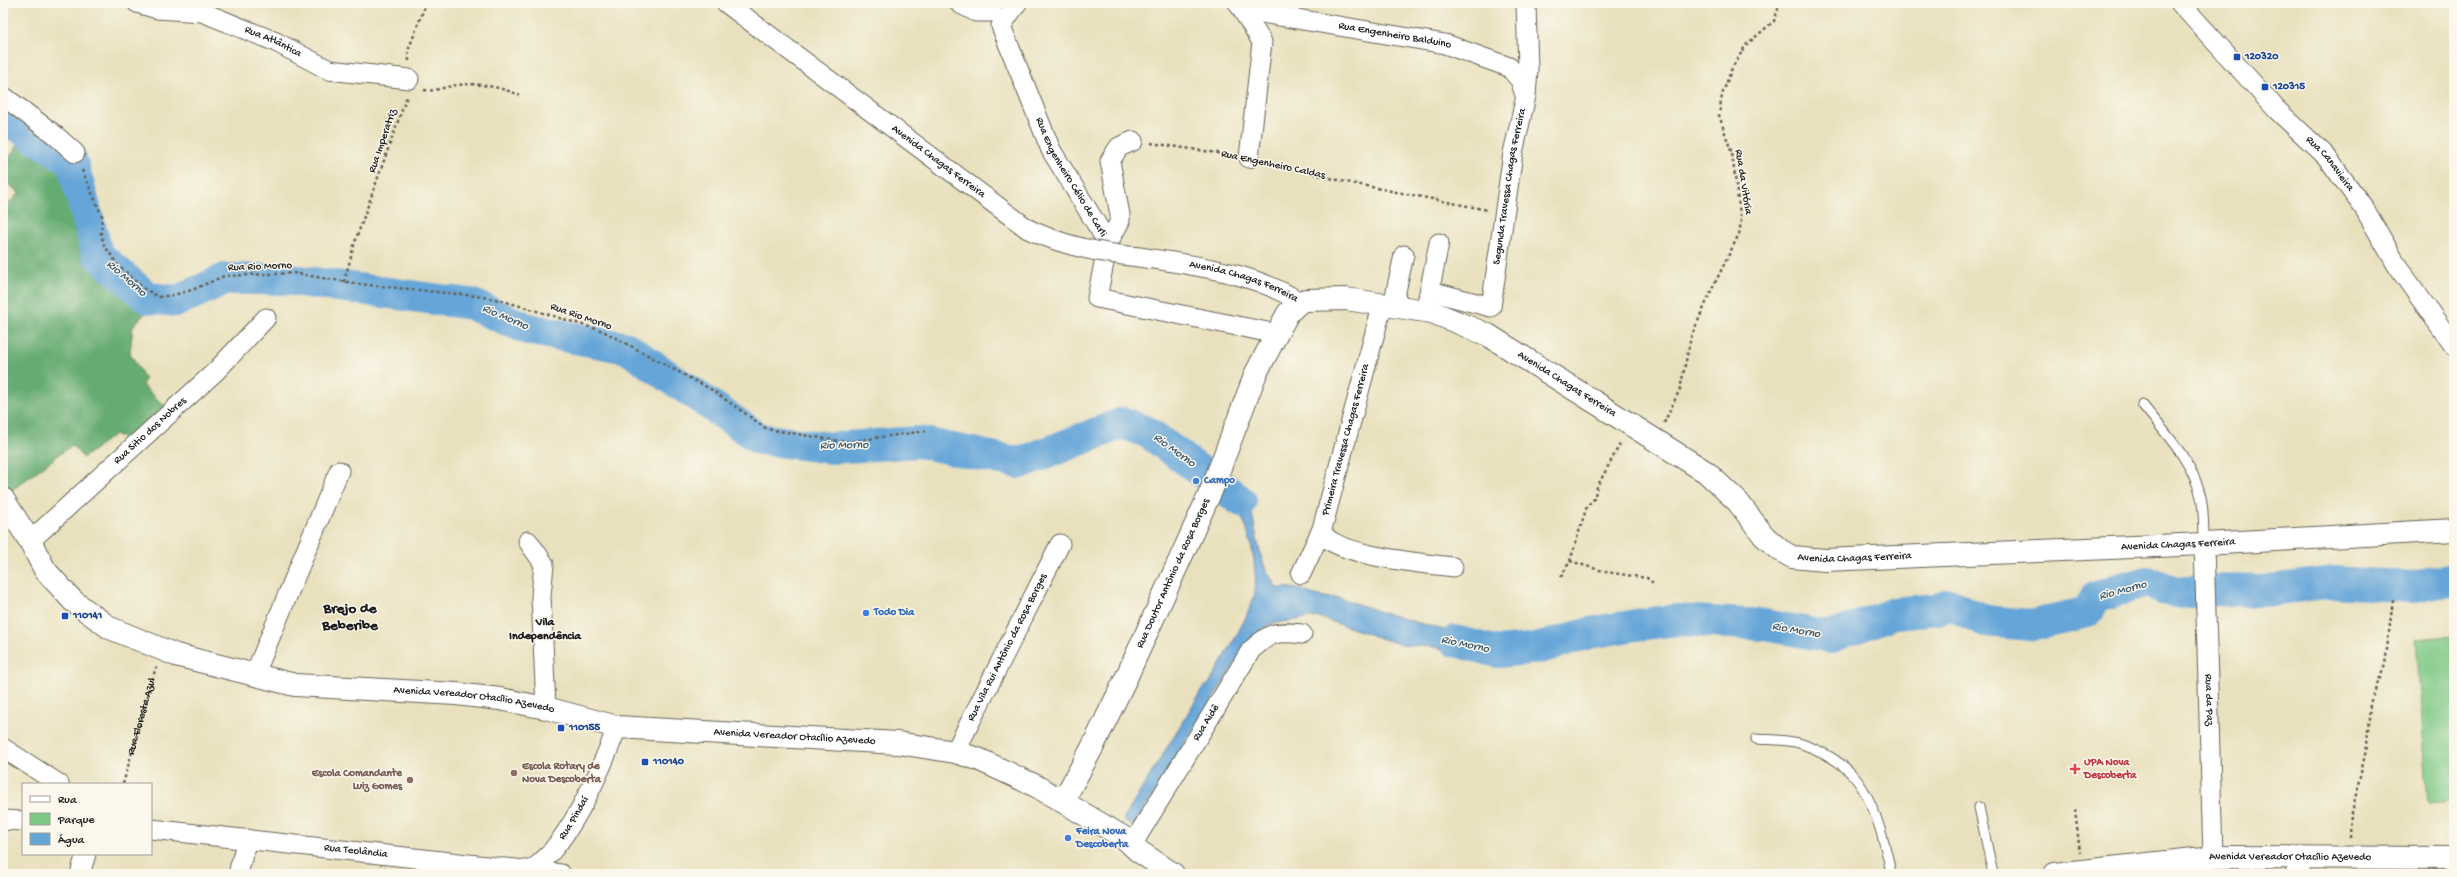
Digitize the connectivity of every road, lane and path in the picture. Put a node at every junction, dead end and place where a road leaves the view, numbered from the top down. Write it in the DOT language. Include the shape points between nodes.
graph roads {
  1 [pos="137,3"];
  2 [pos="426,3"];
  3 [pos="726,3"];
  4 [pos="960,3"];
  5 [pos="1018,3"];
  6 [pos="1526,3"];
  7 [pos="1780,3"];
  8 [pos="2180,3"];
  9 [pos="1240,6"];
  10 [pos="994,13"];
  11 [pos="409,83"];
  12 [pos="520,95"];
  13 [pos="3,96"];
  14 [pos="1526,96"];
  15 [pos="1133,140"];
  16 [pos="75,153"];
  17 [pos="1250,158"];
  18 [pos="1505,213"];
  19 [pos="1108,243"];
  20 [pos="1439,243"];
  21 [pos="1404,255"];
  22 [pos="344,282"];
  23 [pos="1428,301"];
  24 [pos="1300,302"];
  25 [pos="1388,304"];
  26 [pos="266,318"];
  27 [pos="1277,334"];
  28 [pos="2454,346"];
  29 [pos="2142,404"];
  30 [pos="1633,425"];
  31 [pos="926,431"];
  32 [pos="1655,439"];
  33 [pos="339,471"];
  34 [pos="3,499"];
  35 [pos="1322,529"];
  36 [pos="2454,530"];
  37 [pos="30,541"];
  38 [pos="528,541"];
  39 [pos="1060,544"];
  40 [pos="2204,551"];
  41 [pos="1570,561"];
  42 [pos="1453,567"];
  43 [pos="1301,574"];
  44 [pos="1561,577"];
  45 [pos="1653,583"];
  46 [pos="2393,600"];
  47 [pos="1302,634"];
  48 [pos="160,649"];
  49 [pos="254,676"];
  50 [pos="546,708"];
  51 [pos="617,727"];
  52 [pos="1756,739"];
  53 [pos="3,748"];
  54 [pos="955,752"];
  55 [pos="57,783"];
  56 [pos="123,783"];
  57 [pos="1063,801"];
  58 [pos="1979,807"];
  59 [pos="2075,810"];
  60 [pos="3,820"];
  61 [pos="22,821"];
  62 [pos="152,829"];
  63 [pos="247,839"];
  64 [pos="1132,845"];
  65 [pos="86,855"];
  66 [pos="2214,857"];
  67 [pos="2351,857"];
  68 [pos="2454,858"];
  69 [pos="2301,865"];
  70 [pos="2082,871"];
  71 [pos="529,872"];
  72 [pos="80,874"];
  73 [pos="238,874"];
  74 [pos="562,874"];
  75 [pos="1173,874"];
  76 [pos="1891,874"];
  77 [pos="1993,874"];
  78 [pos="2055,874"];
  1 -- 11 [label="street, Rua Atlântica" via="157,9 202,12 276,42 329,70"];
  2 -- 11 [label="path, Rua Imperatriz" via="408,51"];
  3 -- 24 [label="street, Avenida Chagas Ferreira, bridge" via="1028,229 1066,245 1094,252 1192,266 1258,281 1285,292"];
  4 -- 10 [label="street" via="976,12"];
  5 -- 10 [label="street"];
  6 -- 14 [label="street, Segunda Travessa Chagas Ferreira"];
  7 -- 32 [label="path, Rua da Vitória" via="1774,21 1746,45 1732,68 1722,95 1719,116 1733,161 1741,222 1739,234 1691,337 1680,389"];
  8 -- 28 [label="street, Rua Canavieira" via="2277,110 2326,156 2364,208 2398,267"];
  9 -- 14 [label="street, Rua Engenheiro Balduino" via="1445,44 1509,67 1520,80"];
  9 -- 17 [label="street" via="1262,42"];
  10 -- 19 [label="street, Rua Engenheiro Célio de Carli" via="1051,150"];
  11 -- 12 [label="path" via="435,91 458,85 500,88"];
  11 -- 22 [label="path, Rua Imperatriz"];
  13 -- 16 [label="street"];
  14 -- 18 [label="street, Segunda Travessa Chagas Ferreira"];
  15 -- 17 [label="path, Rua Engenheiro Caldas"];
  15 -- 19 [label="street" via="1119,147 1110,161 1120,221"];
  16 -- 22 [label="path, Rua Rio Morno" via="102,216 101,234 104,245 118,265 143,288 159,297 174,296 224,276 293,273"];
  17 -- 18 [label="path, Rua Engenheiro Caldas" via="1346,182"];
  18 -- 23 [label="street, Segunda Travessa Chagas Ferreira" via="1491,307"];
  19 -- 27 [label="street, Rua Engenheiro Célio de Carli" via="1097,298"];
  20 -- 23 [label="street"];
  21 -- 25 [label="street, Primeira Travessa Chagas Ferreira"];
  22 -- 31 [label="path, Rua Rio Morno" via="500,300 603,331 712,390 767,429 845,442"];
  23 -- 25 [label="street, Avenida Chagas Ferreira"];
  23 -- 30 [label="street, Avenida Chagas Ferreira" via="1488,334"];
  24 -- 25 [label="street, Avenida Chagas Ferreira" via="1325,298"];
  24 -- 27 [label="street, Rua Doutor Antônio da Rosa Borges" via="1288,313"];
  25 -- 35 [label="street, Primeira Travessa Chagas Ferreira"];
  26 -- 37 [label="street, Rua Sitio dos Nobres" via="211,376"];
  27 -- 57 [label="street, Rua Doutor Antônio da Rosa Borges" via="1248,391 1222,466 1127,676"];
  29 -- 40 [label="lane" via="2178,449 2197,484 2201,498"];
  30 -- 32 [label="street, Avenida Chagas Ferreira"];
  30 -- 41 [label="path" via="1609,464 1594,499 1587,506"];
  32 -- 40 [label="street, Avenida Chagas Ferreira" via="1720,484 1738,502 1764,536 1792,557 1825,560"];
  33 -- 49 [label="street"];
  34 -- 37 [label="street, Avenida Vereador Otacílio Azevedo"];
  35 -- 42 [label="street" via="1327,540 1348,549"];
  35 -- 43 [label="street, Primeira Travessa Chagas Ferreira"];
  36 -- 40 [label="street, Avenida Chagas Ferreira"];
  37 -- 48 [label="street, Avenida Vereador Otacílio Azevedo" via="45,570 73,601 110,628"];
  38 -- 50 [label="street" via="544,564 541,596"];
  39 -- 54 [label="street, Rua Vila Rui Antônio da Rosa Borges"];
  40 -- 66 [label="street, Rua da Paz"];
  41 -- 44 [label="path"];
  41 -- 45 [label="path" via="1606,572 1647,578"];
  46 -- 67 [label="path" via="2385,665 2370,703 2367,746 2352,812"];
  47 -- 64 [label="street, Rua Aidê" via="1285,632 1268,635 1251,650"];
  48 -- 49 [label="street, Avenida Vereador Otacílio Azevedo"];
  48 -- 56 [label="path, Rua Floresta Azul"];
  49 -- 50 [label="street, Avenida Vereador Otacílio Azevedo" via="295,685 471,696"];
  50 -- 51 [label="street, Avenida Vereador Otacílio Azevedo"];
  51 -- 54 [label="street, Avenida Vereador Otacílio Azevedo" via="898,743"];
  51 -- 71 [label="street, Rua Pindaí" via="596,782 579,811 557,843"];
  52 -- 76 [label="lane" via="1800,743 1835,758 1863,786 1872,803"];
  53 -- 55 [label="street"];
  54 -- 57 [label="street, Avenida Vereador Otacílio Azevedo" via="978,759"];
  57 -- 64 [label="street, Avenida Vereador Otacílio Azevedo"];
  58 -- 77 [label="lane"];
  59 -- 70 [label="path"];
  60 -- 61 [label="street"];
  62 -- 63 [label="street, Rua Teolândia"];
  63 -- 71 [label="street, Rua Teolândia"];
  63 -- 73 [label="street"];
  64 -- 75 [label="street, Avenida Vereador Otacílio Azevedo"];
  65 -- 72 [label="street"];
  66 -- 69 [label="street, Avenida Vereador Otacílio Azevedo"];
  66 -- 70 [label="street, Avenida Vereador Otacílio Azevedo"];
  67 -- 68 [label="street, Avenida Vereador Otacílio Azevedo"];
  67 -- 69 [label="street, Avenida Vereador Otacílio Azevedo"];
  70 -- 78 [label="street, Avenida Vereador Otacílio Azevedo"];
  71 -- 74 [label="street, Rua Teolândia"];
}
